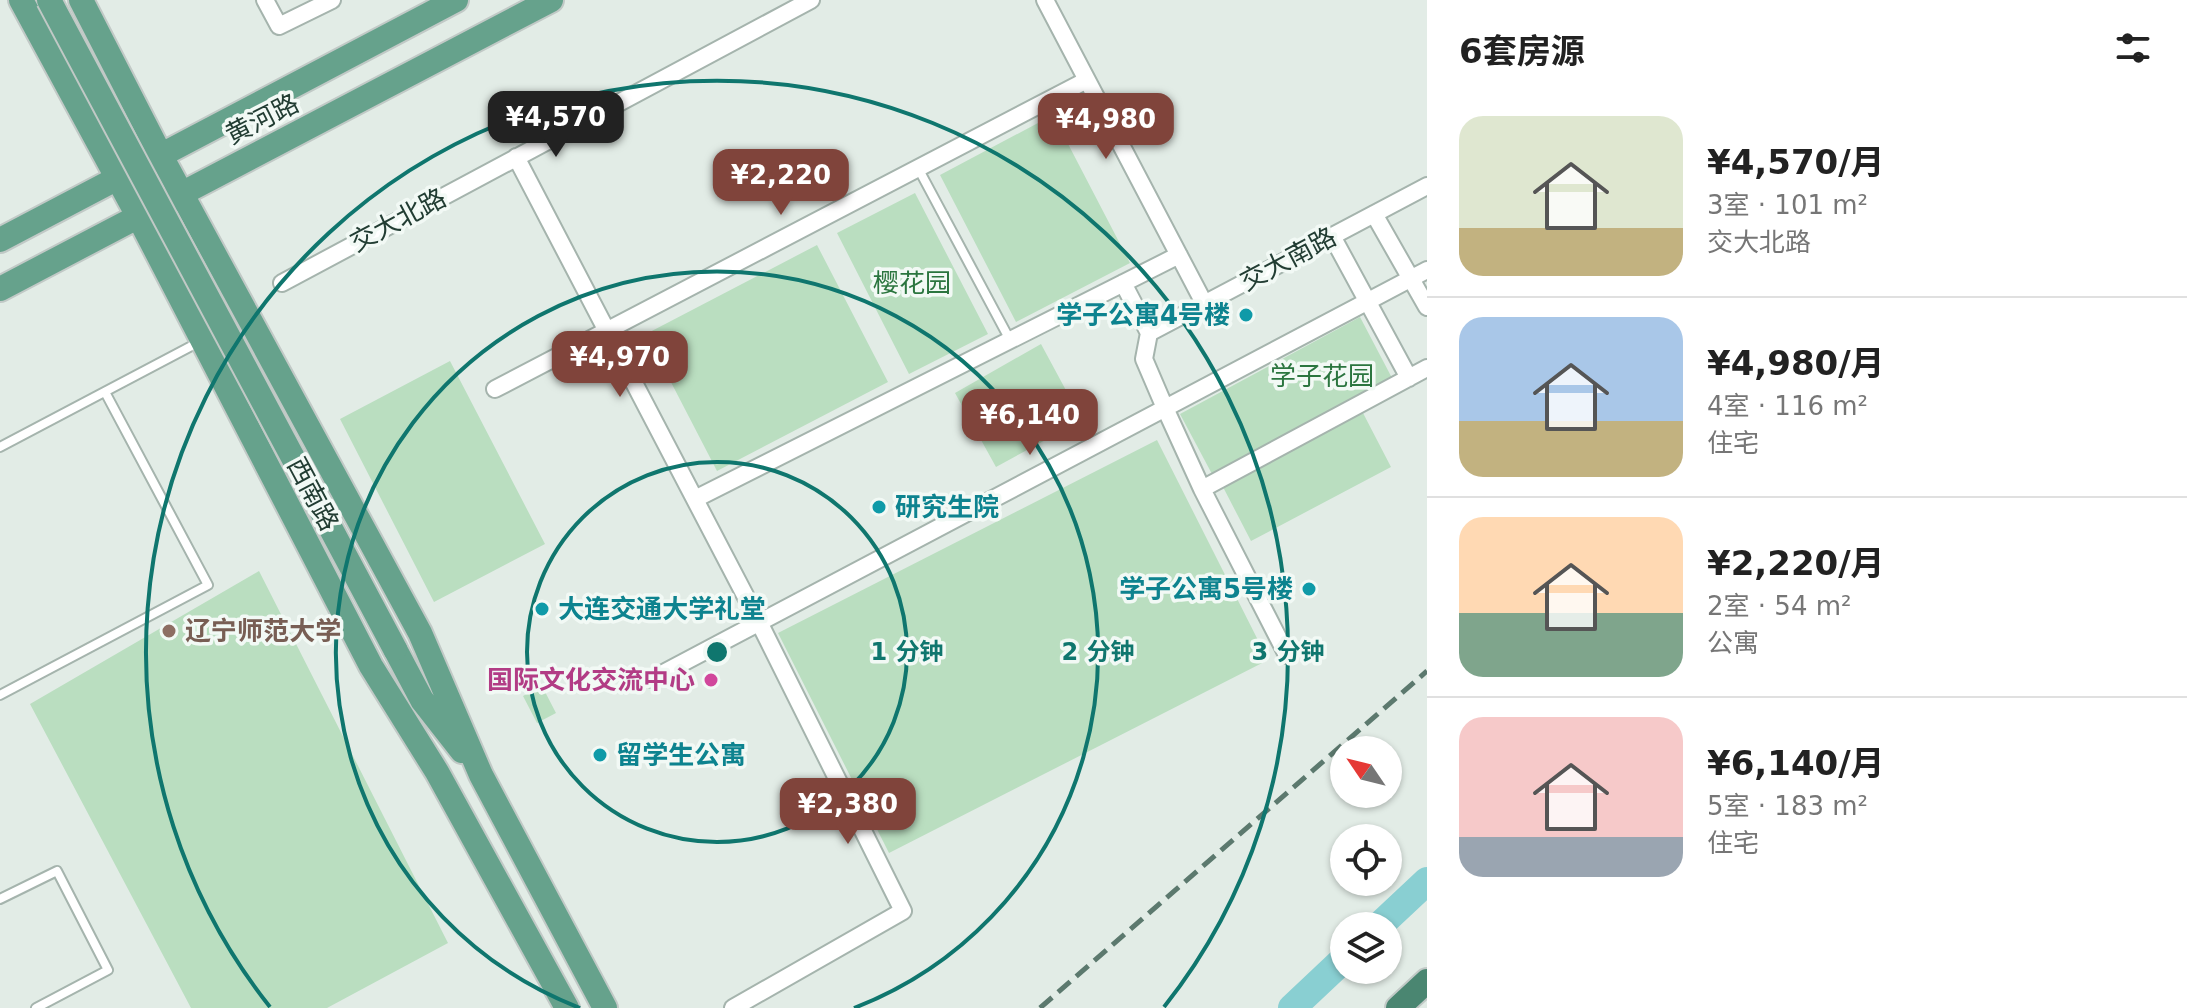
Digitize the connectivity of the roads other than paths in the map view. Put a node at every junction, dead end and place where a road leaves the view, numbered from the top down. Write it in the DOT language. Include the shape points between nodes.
graph roads {
  1 [pos="21,0"];
  2 [pos="49,0"];
  3 [pos="81,0"];
  4 [pos="265,0"];
  5 [pos="332,0"];
  6 [pos="551,0"];
  7 [pos="811,0"];
  8 [pos="1045,0"];
  9 [pos="452,1"];
  10 [pos="1087,80"];
  11 [pos="161,156"];
  12 [pos="516,157"];
  13 [pos="918,168"];
  14 [pos="117,179"];
  15 [pos="1427,186"];
  16 [pos="181,193"];
  17 [pos="1374,214"];
  18 [pos="138,216"];
  19 [pos="1332,236"];
  20 [pos="0,240"];
  21 [pos="1179,255"];
  22 [pos="1427,270"];
  23 [pos="1411,278"];
  24 [pos="282,283"];
  25 [pos="1123,283"];
  26 [pos="0,289"];
  27 [pos="1369,301"];
  28 [pos="1204,303"];
  29 [pos="1427,307"];
  30 [pos="607,330"];
  31 [pos="1149,333"];
  32 [pos="1010,340"];
  33 [pos="202,341"];
  34 [pos="1427,368"];
  35 [pos="1409,378"];
  36 [pos="495,389"];
  37 [pos="105,392"];
  38 [pos="1165,408"];
  39 [pos="0,447"];
  40 [pos="1202,489"];
  41 [pos="695,499"];
  42 [pos="759,622"];
  43 [pos="1287,655"];
  44 [pos="652,679"];
  45 [pos="0,695"];
  46 [pos="422,700"];
  47 [pos="481,775"];
  48 [pos="446,789"];
  49 [pos="0,899"];
  50 [pos="1427,981"];
  51 [pos="36,1008"];
  52 [pos="567,1008"];
  53 [pos="605,1008"];
  54 [pos="733,1008"];
  55 [pos="1398,1008"];
  1 -- 14 [label="main road, 西南路"];
  2 -- 46 [label="main road, 西南路, bridge"];
  3 -- 11 [label="main road, 西南路"];
  4 -- 5 [label="street" via="279,26"];
  6 -- 16 [label="main road, 黄河路"];
  7 -- 12 [label="street, 交大北路"];
  8 -- 10 [label="street"];
  9 -- 11 [label="main road, 黄河路"];
  10 -- 13 [label="street"];
  10 -- 21 [label="street"];
  11 -- 14 [label="main road, 黄河路"];
  11 -- 16 [label="main road, 西南路"];
  12 -- 24 [label="street, 交大北路"];
  12 -- 30 [label="street"];
  13 -- 30 [label="street"];
  13 -- 32 [label="lane"];
  14 -- 18 [label="main road, 西南路"];
  14 -- 20 [label="main road, 黄河路"];
  15 -- 17 [label="street, 交大南路"];
  16 -- 18 [label="main road, 黄河路"];
  16 -- 47 [label="main road, 西南路" via="420,633"];
  17 -- 19 [label="street, 交大南路"];
  17 -- 23 [label="street"];
  18 -- 26 [label="main road, 黄河路"];
  18 -- 33 [label="main road, 西南路"];
  19 -- 27 [label="street"];
  19 -- 28 [label="street, 交大南路"];
  21 -- 25 [label="street"];
  21 -- 28 [label="street"];
  22 -- 23 [label="street"];
  23 -- 27 [label="street"];
  23 -- 29 [label="street"];
  25 -- 31 [label="street"];
  25 -- 32 [label="street"];
  27 -- 35 [label="street"];
  27 -- 38 [label="street"];
  28 -- 31 [label="street, 交大南路"];
  30 -- 36 [label="street"];
  30 -- 41 [label="street"];
  31 -- 38 [label="street" via="1144,359"];
  32 -- 41 [label="street"];
  33 -- 37 [label="lane"];
  33 -- 48 [label="main road, 西南路" via="371,666"];
  34 -- 35 [label="street"];
  35 -- 40 [label="street"];
  37 -- 39 [label="lane"];
  37 -- 45 [label="lane" via="208,585"];
  38 -- 40 [label="street"];
  38 -- 42 [label="street"];
  40 -- 43 [label="street"];
  41 -- 42 [label="street"];
  42 -- 44 [label="street"];
  42 -- 54 [label="street" via="903,911"];
  46 -- 47 [label="main road"];
  46 -- 48 [label="main road"];
  47 -- 53 [label="main road, 西南路"];
  48 -- 52 [label="main road, 西南路"];
  49 -- 51 [label="lane" via="57,871 108,970"];
  50 -- 55 [label="highway"];
}
